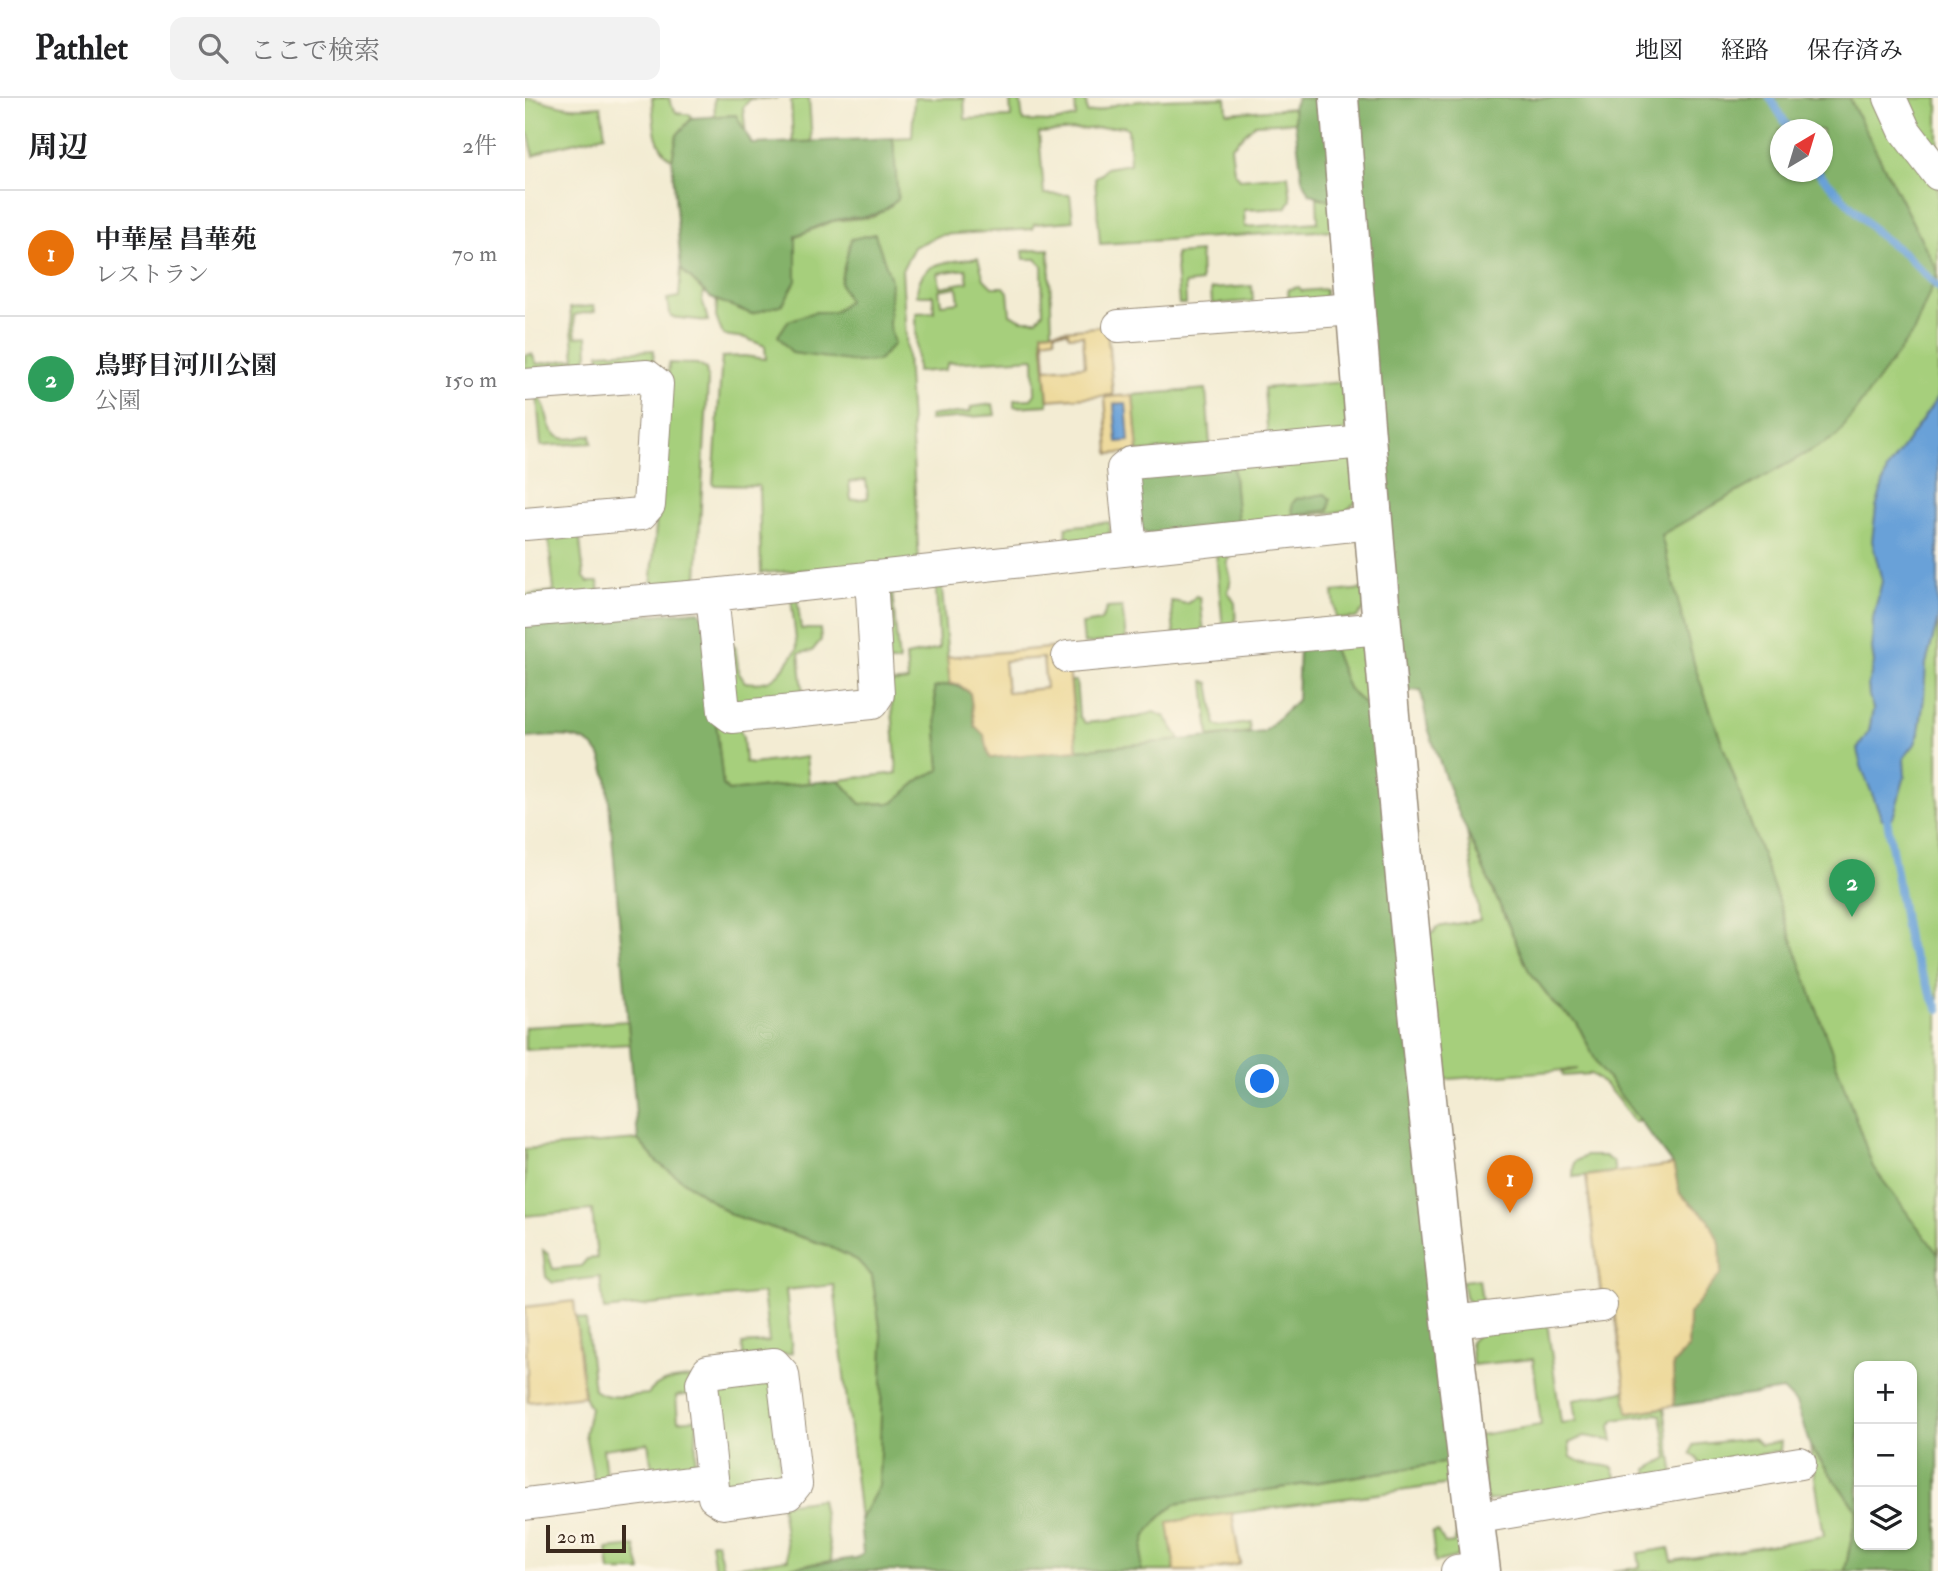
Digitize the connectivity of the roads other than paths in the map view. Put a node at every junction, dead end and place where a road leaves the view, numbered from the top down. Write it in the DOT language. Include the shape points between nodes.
graph roads {
  1 [pos="1339,98"];
  2 [pos="1890,98"];
  3 [pos="1938,174"];
  4 [pos="1355,309"];
  5 [pos="1118,326"];
  6 [pos="525,385"];
  7 [pos="1365,442"];
  8 [pos="1371,523"];
  9 [pos="525,524"];
  10 [pos="1131,549"];
  11 [pos="871,578"];
  12 [pos="712,595"];
  13 [pos="525,611"];
  14 [pos="1381,628"];
  15 [pos="1068,657"];
  16 [pos="1601,1305"];
  17 [pos="1452,1322"];
  18 [pos="1800,1463"];
  19 [pos="712,1480"];
  20 [pos="525,1504"];
  21 [pos="1474,1518"];
  22 [pos="1473,1570"];
  1 -- 4 [label="street"];
  2 -- 3 [label="street" via="1905,131"];
  4 -- 5 [label="street"];
  4 -- 7 [label="street"];
  6 -- 9 [label="street" via="647,376 657,384 649,506 641,513"];
  7 -- 8 [label="street"];
  7 -- 10 [label="street" via="1131,463 1123,469"];
  8 -- 10 [label="street"];
  8 -- 14 [label="street"];
  10 -- 11 [label="street"];
  11 -- 12 [label="street"];
  11 -- 12 [label="street" via="878,694 872,703 859,705 732,717 724,711"];
  12 -- 13 [label="street"];
  14 -- 15 [label="street"];
  14 -- 17 [label="street"];
  16 -- 17 [label="street"];
  17 -- 21 [label="street"];
  18 -- 21 [label="street"];
  19 -- 19 [label="street" via="702,1383 708,1372 774,1364 783,1374 796,1484 788,1494 723,1503 715,1497"];
  19 -- 20 [label="street"];
  21 -- 22 [label="street"];
}
